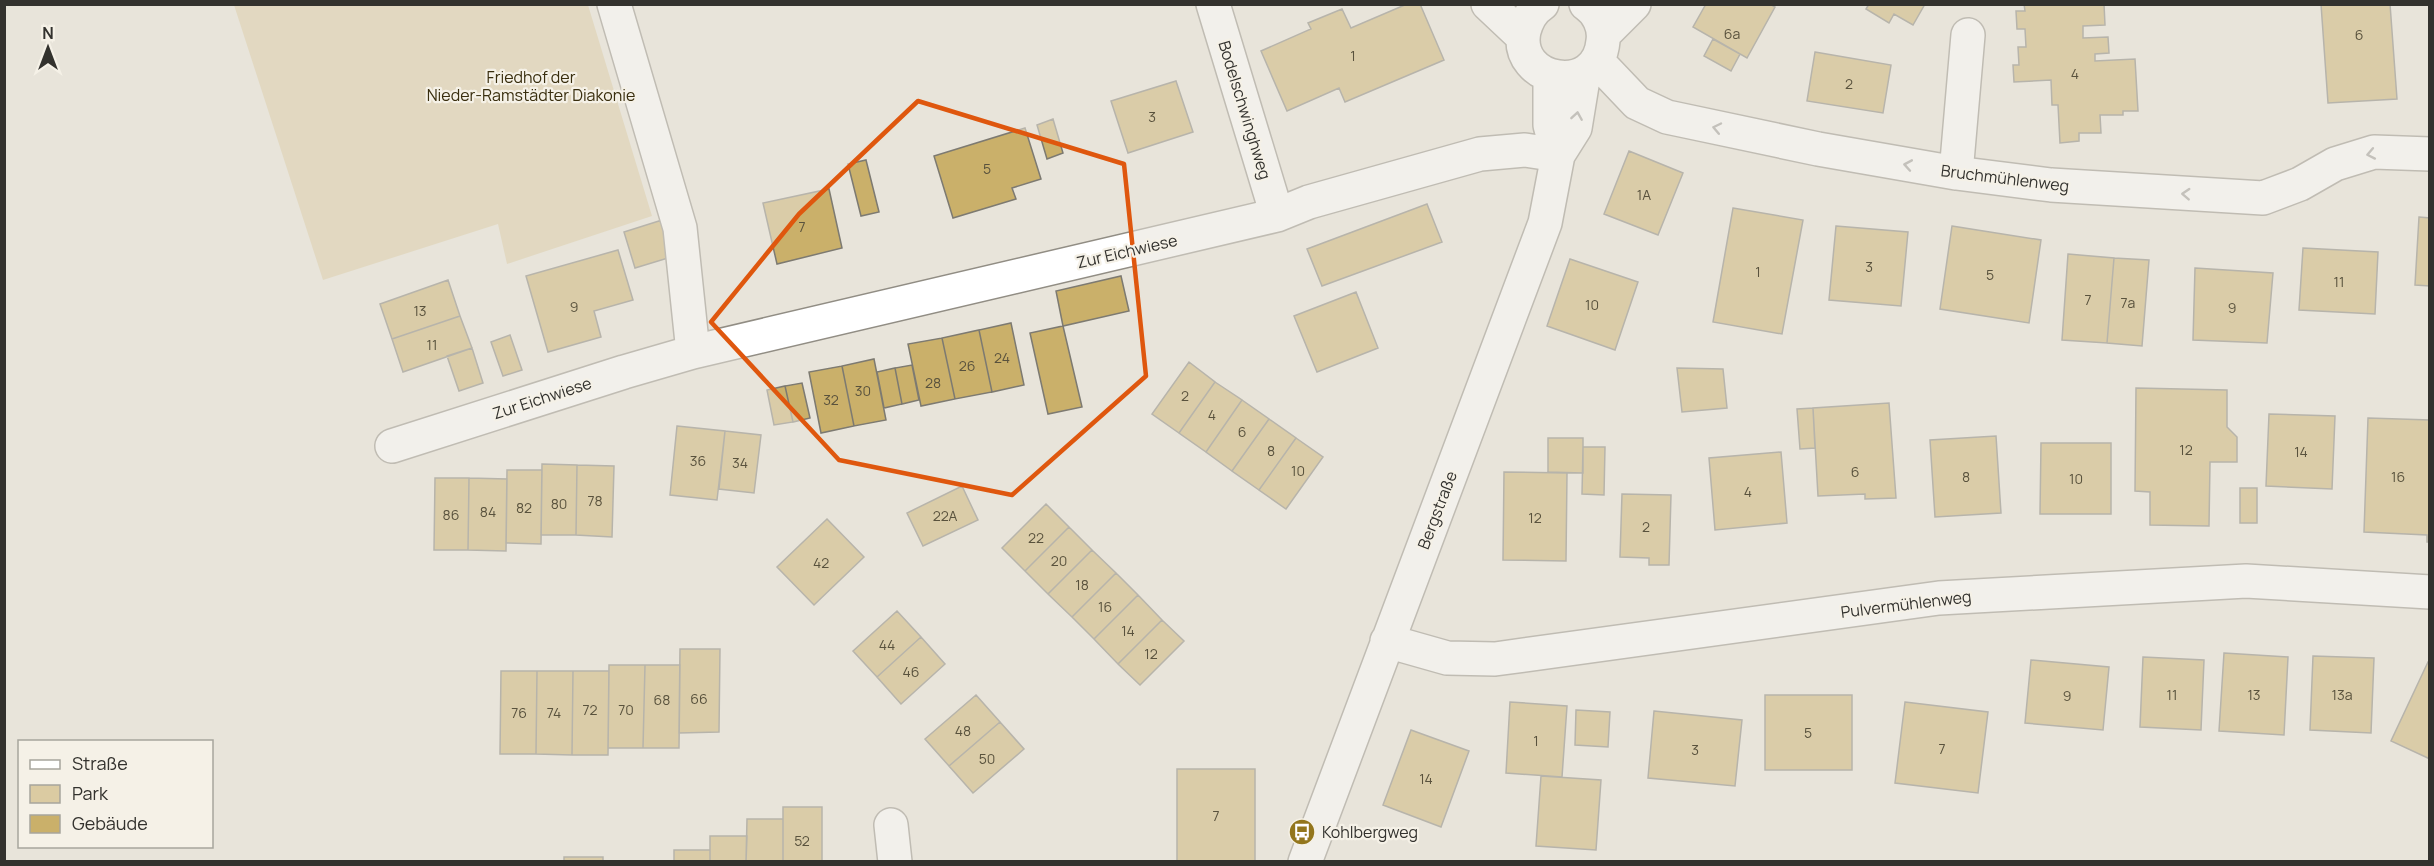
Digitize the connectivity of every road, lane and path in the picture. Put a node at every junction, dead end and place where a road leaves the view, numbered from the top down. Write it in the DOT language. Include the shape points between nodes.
graph roads {
  1 [pos="614,4"];
  2 [pos="1213,4"];
  3 [pos="1488,4"];
  4 [pos="1542,4"];
  5 [pos="1586,4"];
  6 [pos="1635,4"];
  7 [pos="1968,35"];
  8 [pos="1523,37"];
  9 [pos="1595,56"];
  10 [pos="1550,76"];
  11 [pos="2430,154"];
  12 [pos="1558,155"];
  13 [pos="1956,174"];
  14 [pos="1277,215"];
  15 [pos="693,352"];
  16 [pos="392,446"];
  17 [pos="2430,592"];
  18 [pos="1387,641"];
  19 [pos="891,825"];
  20 [pos="895,861"];
  21 [pos="1305,861"];
  1 -- 15 [label="street" via="680,228"];
  2 -- 14 [label="street, Bodelschwinghweg"];
  3 -- 8 [label="street"];
  4 -- 8 [label="street" via="1526,21"];
  5 -- 9 [label="street" via="1600,20"];
  6 -- 9 [label="street"];
  7 -- 13 [label="street"];
  8 -- 10 [label="street" via="1535,67"];
  9 -- 10 [label="street" via="1567,78"];
  12 -- 9 [label="street, Bergstraße, one-way" via="1575,128"];
  13 -- 9 [label="street, Bruchmühlenweg, one-way" via="1667,117 1637,103"];
  10 -- 12 [label="street, Bergstraße" via="1550,125"];
  11 -- 13 [label="street, Bruchmühlenweg, one-way" via="2374,152 2336,164 2263,198 2051,186"];
  12 -- 14 [label="street, Zur Eichwiese" via="1525,150 1480,154 1309,202"];
  12 -- 18 [label="street, Bergstraße" via="1545,223"];
  14 -- 15 [label="street, Zur Eichwiese"];
  15 -- 16 [label="street, Zur Eichwiese"];
  17 -- 18 [label="street, Pulvermühlenweg" via="2246,581 1939,598 1495,659 1447,658"];
  18 -- 21 [label="street, Bergstraße"];
  19 -- 20 [label="street"];
}
